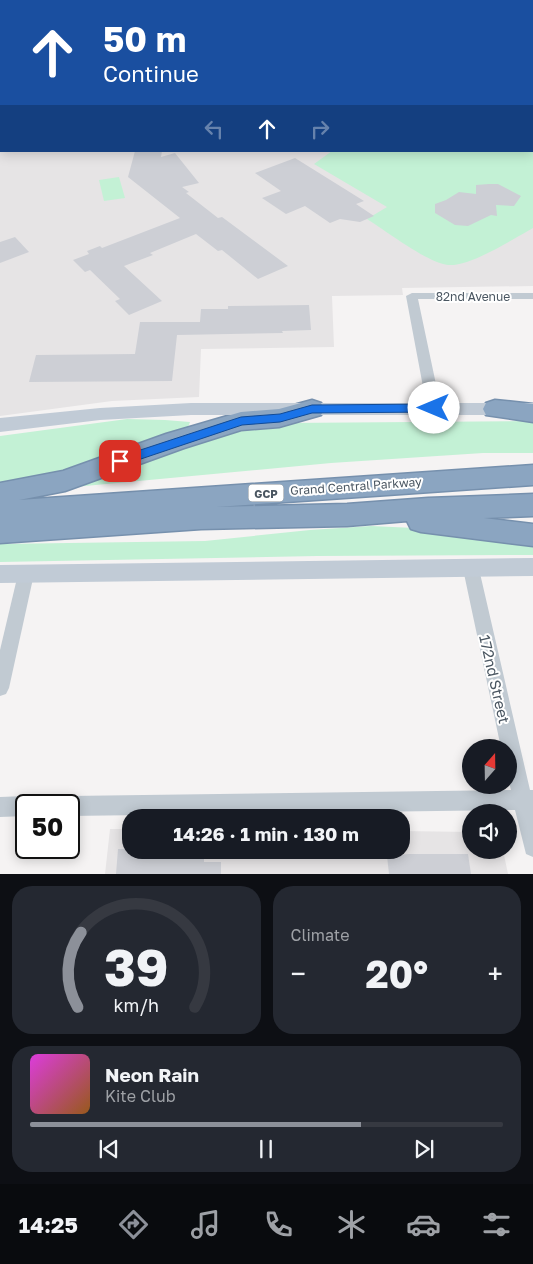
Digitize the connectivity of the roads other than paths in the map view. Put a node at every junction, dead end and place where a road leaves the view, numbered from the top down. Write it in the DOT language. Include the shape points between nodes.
graph roads {
  1 [pos="533,296"];
  2 [pos="434,408"];
  3 [pos="312,409"];
  4 [pos="494,409"];
  5 [pos="533,411"];
  6 [pos="0,425"];
  7 [pos="533,476"];
  8 [pos="0,494"];
  9 [pos="533,505"];
  10 [pos="0,512"];
  11 [pos="346,515"];
  12 [pos="0,532"];
  13 [pos="533,535"];
  14 [pos="533,567"];
  15 [pos="471,570"];
  16 [pos="0,574"];
  17 [pos="26,574"];
  18 [pos="0,688"];
  19 [pos="528,800"];
  20 [pos="15,806"];
  21 [pos="80,806"];
  22 [pos="0,807"];
  23 [pos="533,847"];
  1 -- 2 [label="street, 82nd Avenue" via="412,296"];
  2 -- 3 [label="main road"];
  2 -- 4 [label="main road"];
  3 -- 6 [label="main road" via="191,409 100,414"];
  3 -- 8 [label="highway" via="280,418 241,421 65,481"];
  4 -- 5 [label="highway"];
  7 -- 10 [label="highway, Grand Central Parkway / GCP"];
  9 -- 11 [label="highway, Grand Central Parkway / GCP"];
  11 -- 12 [label="highway, Grand Central Parkway / GCP" via="201,518"];
  11 -- 13 [label="highway"];
  14 -- 15 [label="main road"];
  15 -- 17 [label="main road"];
  15 -- 19 [label="street, 172nd Street"];
  16 -- 17 [label="main road"];
  17 -- 18 [label="street"];
  19 -- 21 [label="street"];
  19 -- 23 [label="street, 172nd Street"];
  20 -- 22 [label="street"];
}
